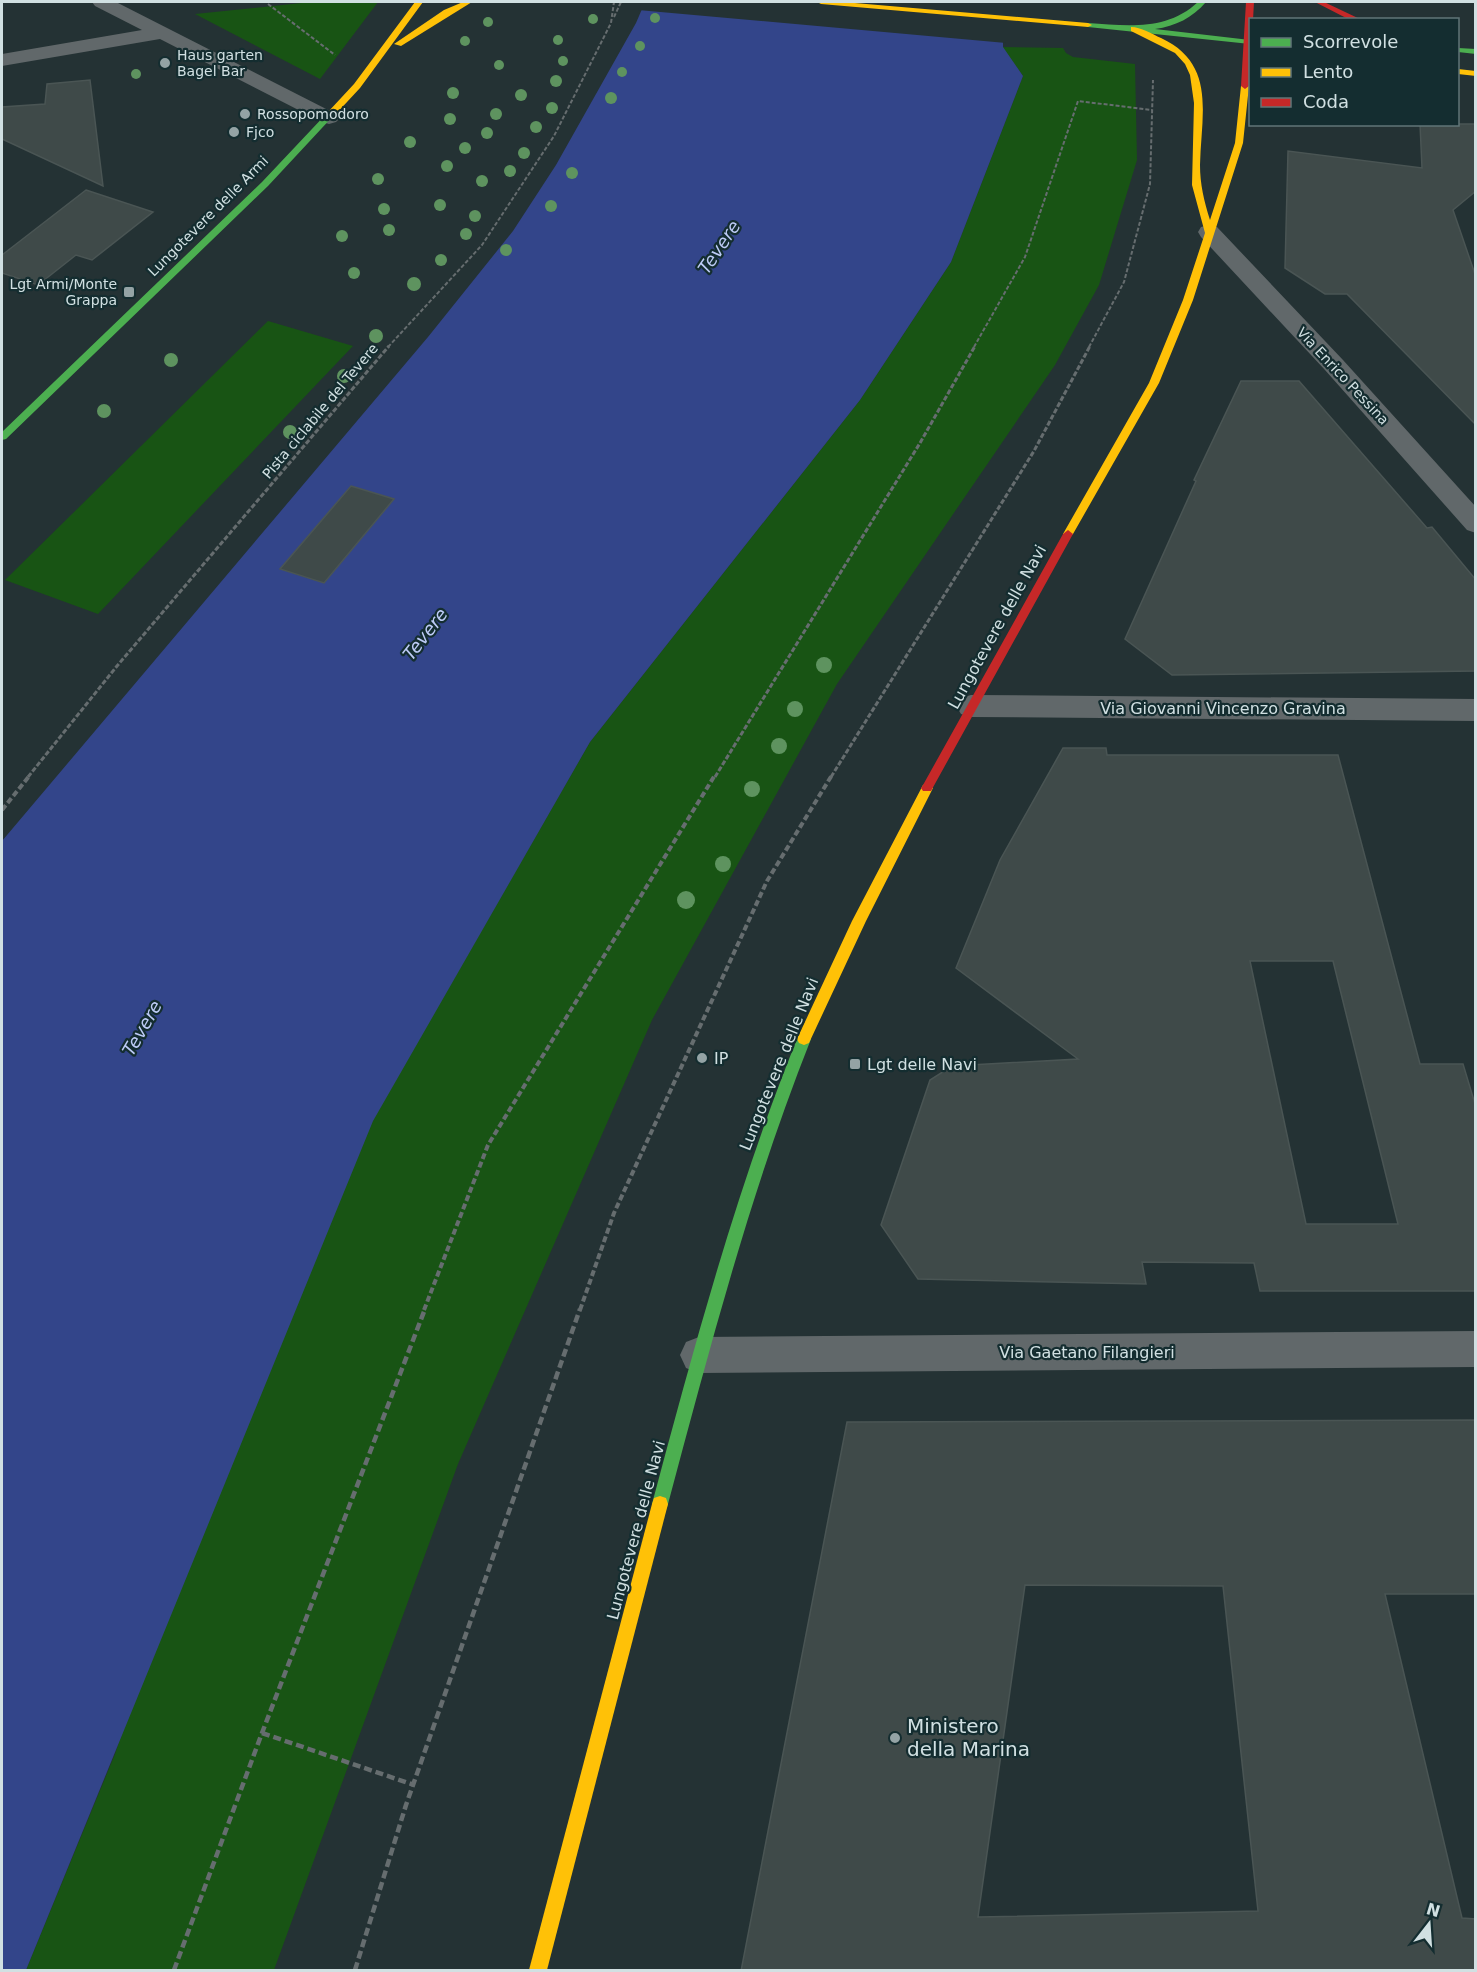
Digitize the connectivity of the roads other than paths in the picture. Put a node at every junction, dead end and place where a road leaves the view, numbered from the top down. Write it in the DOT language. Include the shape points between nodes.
graph roads {
  1 [pos="102,2"];
  2 [pos="419,2"];
  3 [pos="468,2"];
  4 [pos="821,2"];
  5 [pos="1202,2"];
  6 [pos="1250,2"];
  7 [pos="1319,2"];
  8 [pos="1250,18"];
  9 [pos="1354,18"];
  10 [pos="1134,29"];
  11 [pos="161,33"];
  12 [pos="1249,42"];
  13 [pos="1249,51"];
  14 [pos="382,55"];
  15 [pos="2,60"];
  16 [pos="328,118"];
  17 [pos="1256,126"];
  18 [pos="1239,143"];
  19 [pos="1209,232"];
  20 [pos="3,434"];
  21 [pos="1476,524"];
  22 [pos="971,706"];
  23 [pos="1476,710"];
  24 [pos="1476,1349"];
  25 [pos="699,1355"];
  26 [pos="538,1971"];
  1 -- 11 [label="street"];
  2 -- 14 [label="main road, Lungotevere delle Armi"];
  3 -- 14 [label="main road"];
  4 -- 10 [label="main road"];
  5 -- 10 [label="main road" via="1179,19"];
  6 -- 8 [label="main road, Lungotevere delle Navi"];
  7 -- 9 [label="main road"];
  10 -- 12 [label="main road"];
  10 -- 19 [label="main road" via="1176,51 1188,61 1194,74 1198,199"];
  11 -- 15 [label="street"];
  11 -- 16 [label="street"];
  13 -- 18 [label="main road, Lungotevere delle Navi"];
  14 -- 16 [label="main road, Lungotevere delle Armi"];
  16 -- 20 [label="main road, Lungotevere delle Armi" via="210,238"];
  17 -- 18 [label="main road"];
  18 -- 19 [label="main road, Lungotevere delle Navi"];
  19 -- 21 [label="street, Via Enrico Pessina"];
  19 -- 22 [label="main road, Lungotevere delle Navi" via="1188,300 1154,383"];
  22 -- 23 [label="street, Via Giovanni Vincenzo Gravina"];
  22 -- 25 [label="main road, Lungotevere delle Navi" via="866,906 793,1067 746,1191"];
  24 -- 25 [label="street, Via Gaetano Filangieri"];
  25 -- 26 [label="main road, Lungotevere delle Navi"];
}
